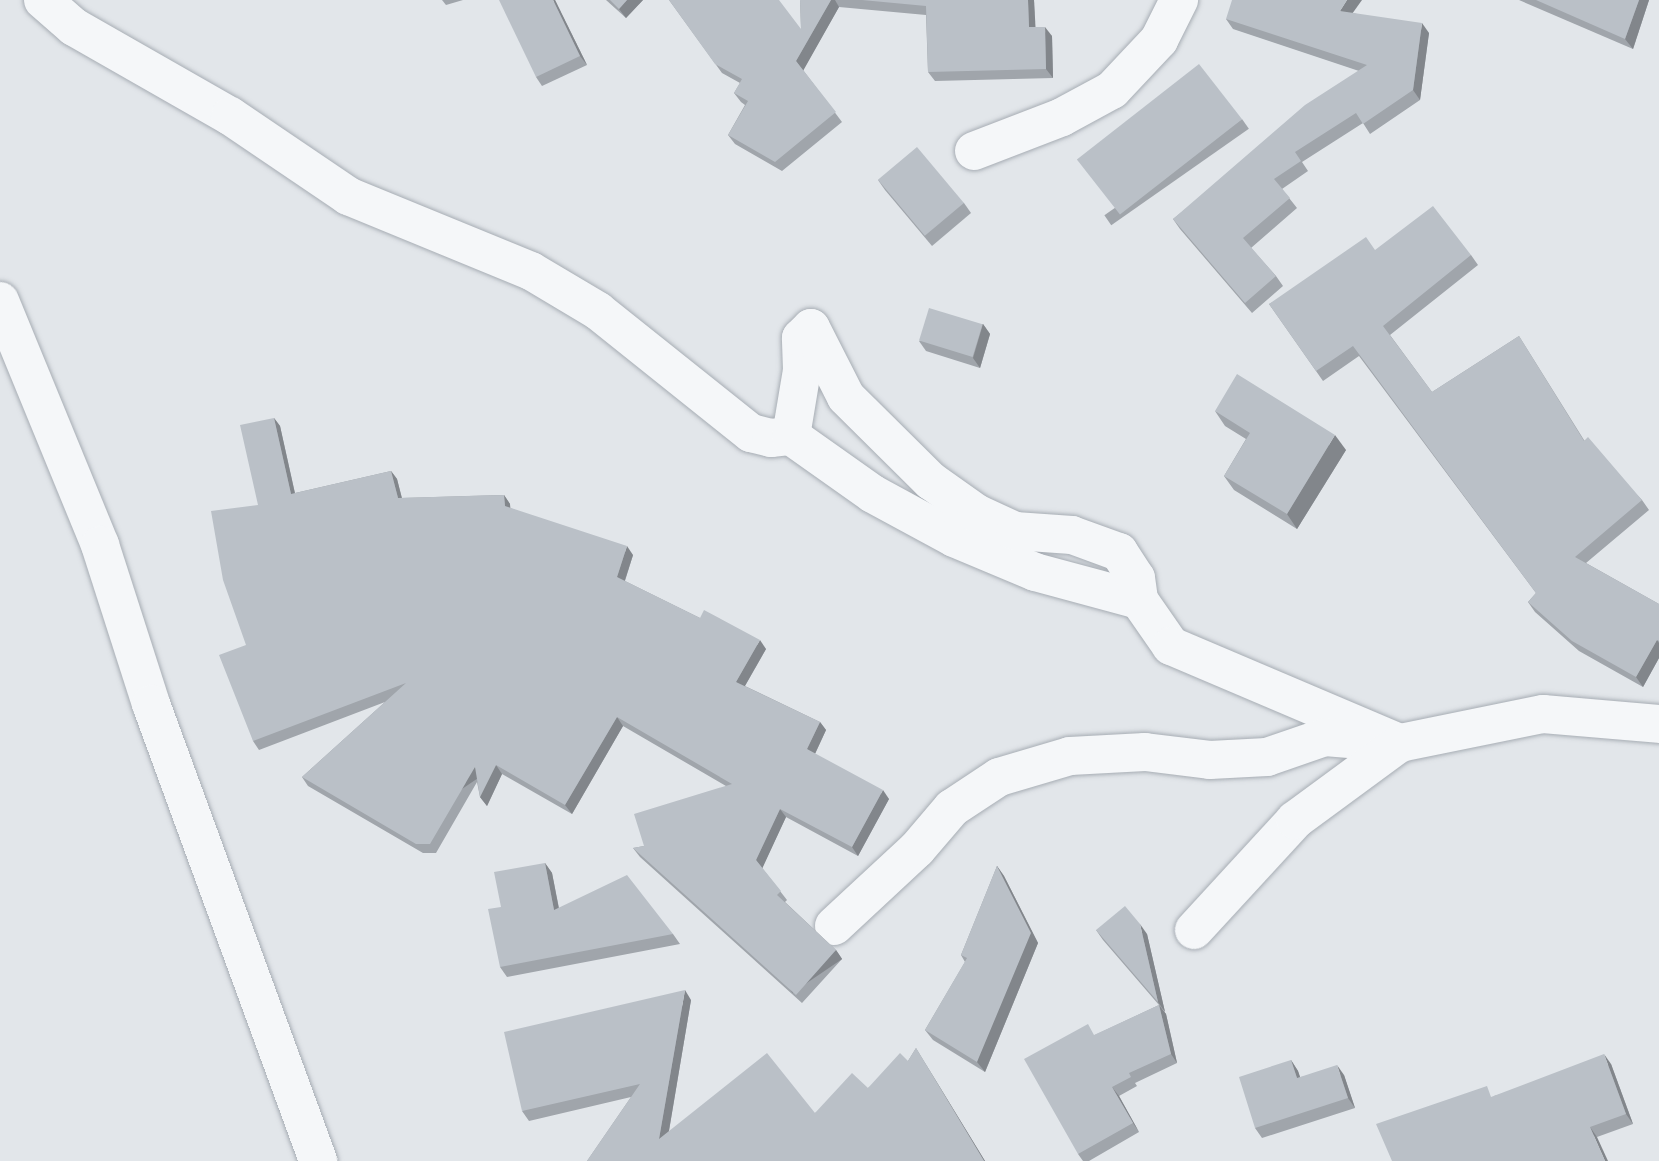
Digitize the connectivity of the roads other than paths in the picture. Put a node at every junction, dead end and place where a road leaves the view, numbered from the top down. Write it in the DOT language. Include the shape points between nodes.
graph roads {
  1 [pos="43,0"];
  2 [pos="1179,0"];
  3 [pos="974,151"];
  4 [pos="0,301"];
  5 [pos="791,436"];
  6 [pos="1139,600"];
  7 [pos="1659,723"];
  8 [pos="1400,743"];
  9 [pos="834,926"];
  10 [pos="1194,930"];
  11 [pos="318,1161"];
  1 -- 5 [label="street" via="74,27 230,116 348,196 531,271 598,311 751,433"];
  2 -- 3 [label="street" via="1159,40 1112,90 1062,117"];
  4 -- 11 [label="street" via="100,545 151,704"];
  5 -- 6 [label="street" via="882,500 954,538 1035,572"];
  5 -- 6 [label="street" via="802,370 801,338 811,328 846,397 931,481 976,513 1015,531 1072,535 1119,552 1136,578"];
  6 -- 8 [label="street" via="1171,646"];
  7 -- 8 [label="street" via="1543,714"];
  8 -- 9 [label="street" via="1325,737 1267,757 1210,760 1144,752 1070,756 999,777 952,808 917,849"];
  8 -- 10 [label="street" via="1295,820"];
}
